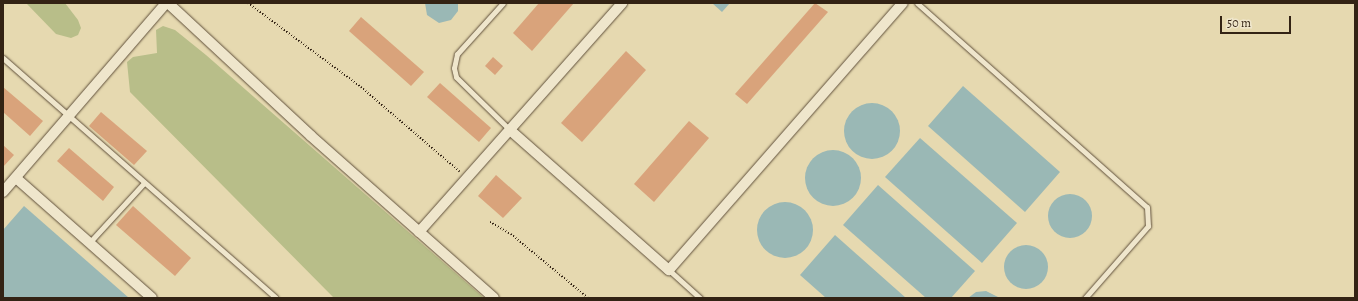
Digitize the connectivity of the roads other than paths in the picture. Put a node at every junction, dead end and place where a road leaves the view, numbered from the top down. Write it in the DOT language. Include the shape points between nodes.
graph roads {
  1 [pos="167,3"];
  2 [pos="622,3"];
  3 [pos="903,3"];
  4 [pos="916,3"];
  5 [pos="499,4"];
  6 [pos="3,58"];
  7 [pos="69,116"];
  8 [pos="510,130"];
  9 [pos="16,178"];
  10 [pos="144,182"];
  11 [pos="3,192"];
  12 [pos="419,232"];
  13 [pos="90,243"];
  14 [pos="669,270"];
  15 [pos="152,298"];
  16 [pos="276,298"];
  17 [pos="494,298"];
  18 [pos="700,298"];
  19 [pos="1085,298"];
  1 -- 7 [label="street"];
  1 -- 12 [label="street"];
  2 -- 8 [label="street"];
  3 -- 14 [label="street"];
  4 -- 19 [label="lane" via="1147,207 1148,226"];
  5 -- 8 [label="lane" via="458,54 454,68 456,77"];
  6 -- 7 [label="lane"];
  7 -- 9 [label="street"];
  7 -- 10 [label="lane"];
  8 -- 12 [label="street"];
  8 -- 14 [label="street"];
  9 -- 11 [label="street"];
  9 -- 13 [label="street"];
  10 -- 13 [label="lane"];
  10 -- 16 [label="lane"];
  12 -- 17 [label="street"];
  13 -- 15 [label="street"];
  14 -- 18 [label="lane"];
}
